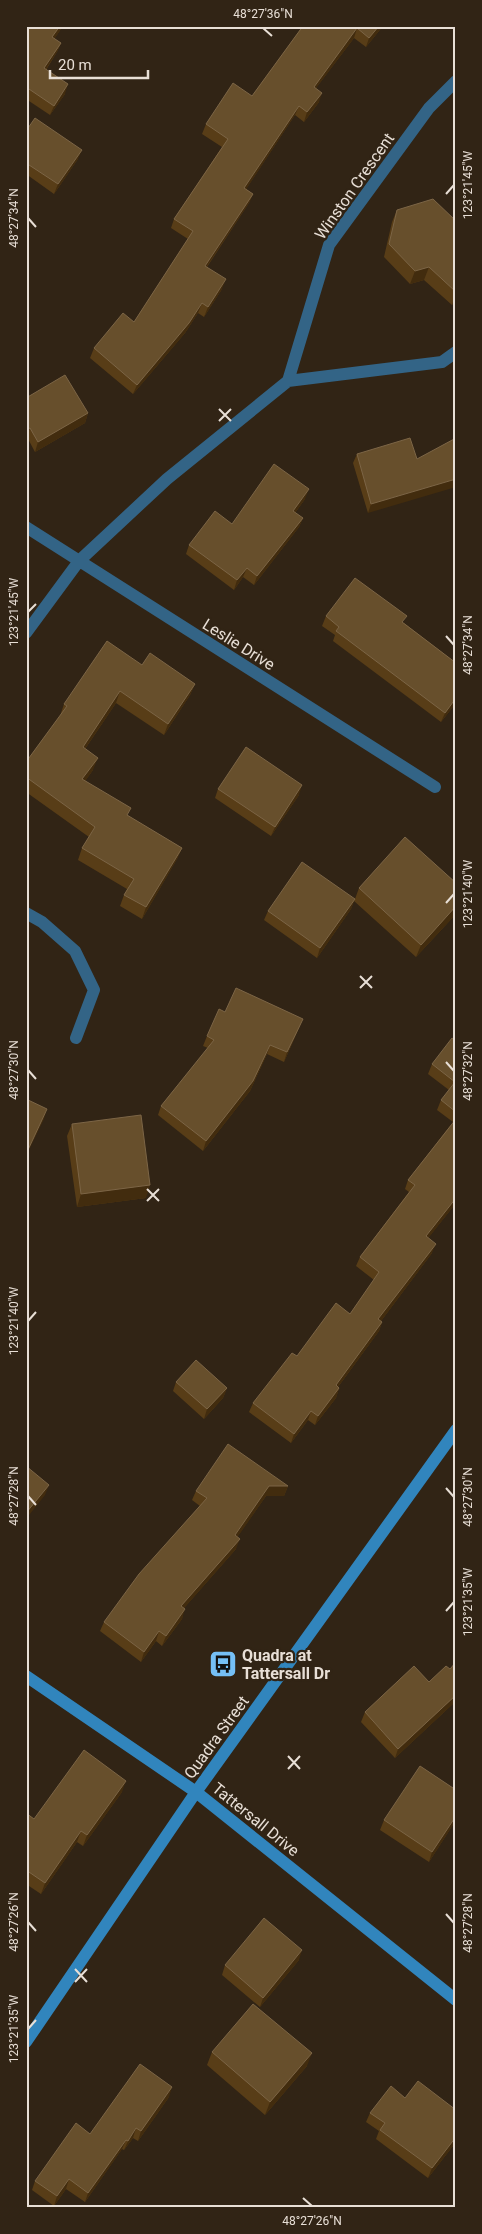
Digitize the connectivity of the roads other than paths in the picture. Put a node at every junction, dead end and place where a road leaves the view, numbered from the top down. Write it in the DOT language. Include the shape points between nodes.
graph roads {
  1 [pos="456,81"];
  2 [pos="456,352"];
  3 [pos="288,381"];
  4 [pos="26,527"];
  5 [pos="79,561"];
  6 [pos="26,633"];
  7 [pos="435,787"];
  8 [pos="26,912"];
  9 [pos="76,1038"];
  10 [pos="456,1430"];
  11 [pos="26,1676"];
  12 [pos="196,1792"];
  13 [pos="456,2000"];
  14 [pos="26,2042"];
  1 -- 3 [label="street, Winston Crescent" via="429,108 329,245"];
  2 -- 3 [label="street" via="442,362"];
  3 -- 5 [label="street" via="168,478"];
  4 -- 5 [label="street, Leslie Drive"];
  5 -- 6 [label="street"];
  5 -- 7 [label="street, Leslie Drive"];
  8 -- 9 [label="street" via="75,951 94,990"];
  10 -- 12 [label="main road, Quadra Street"];
  11 -- 12 [label="main road, Tattersall Drive"];
  12 -- 13 [label="main road, Tattersall Drive"];
  12 -- 14 [label="main road, Quadra Street"];
}
